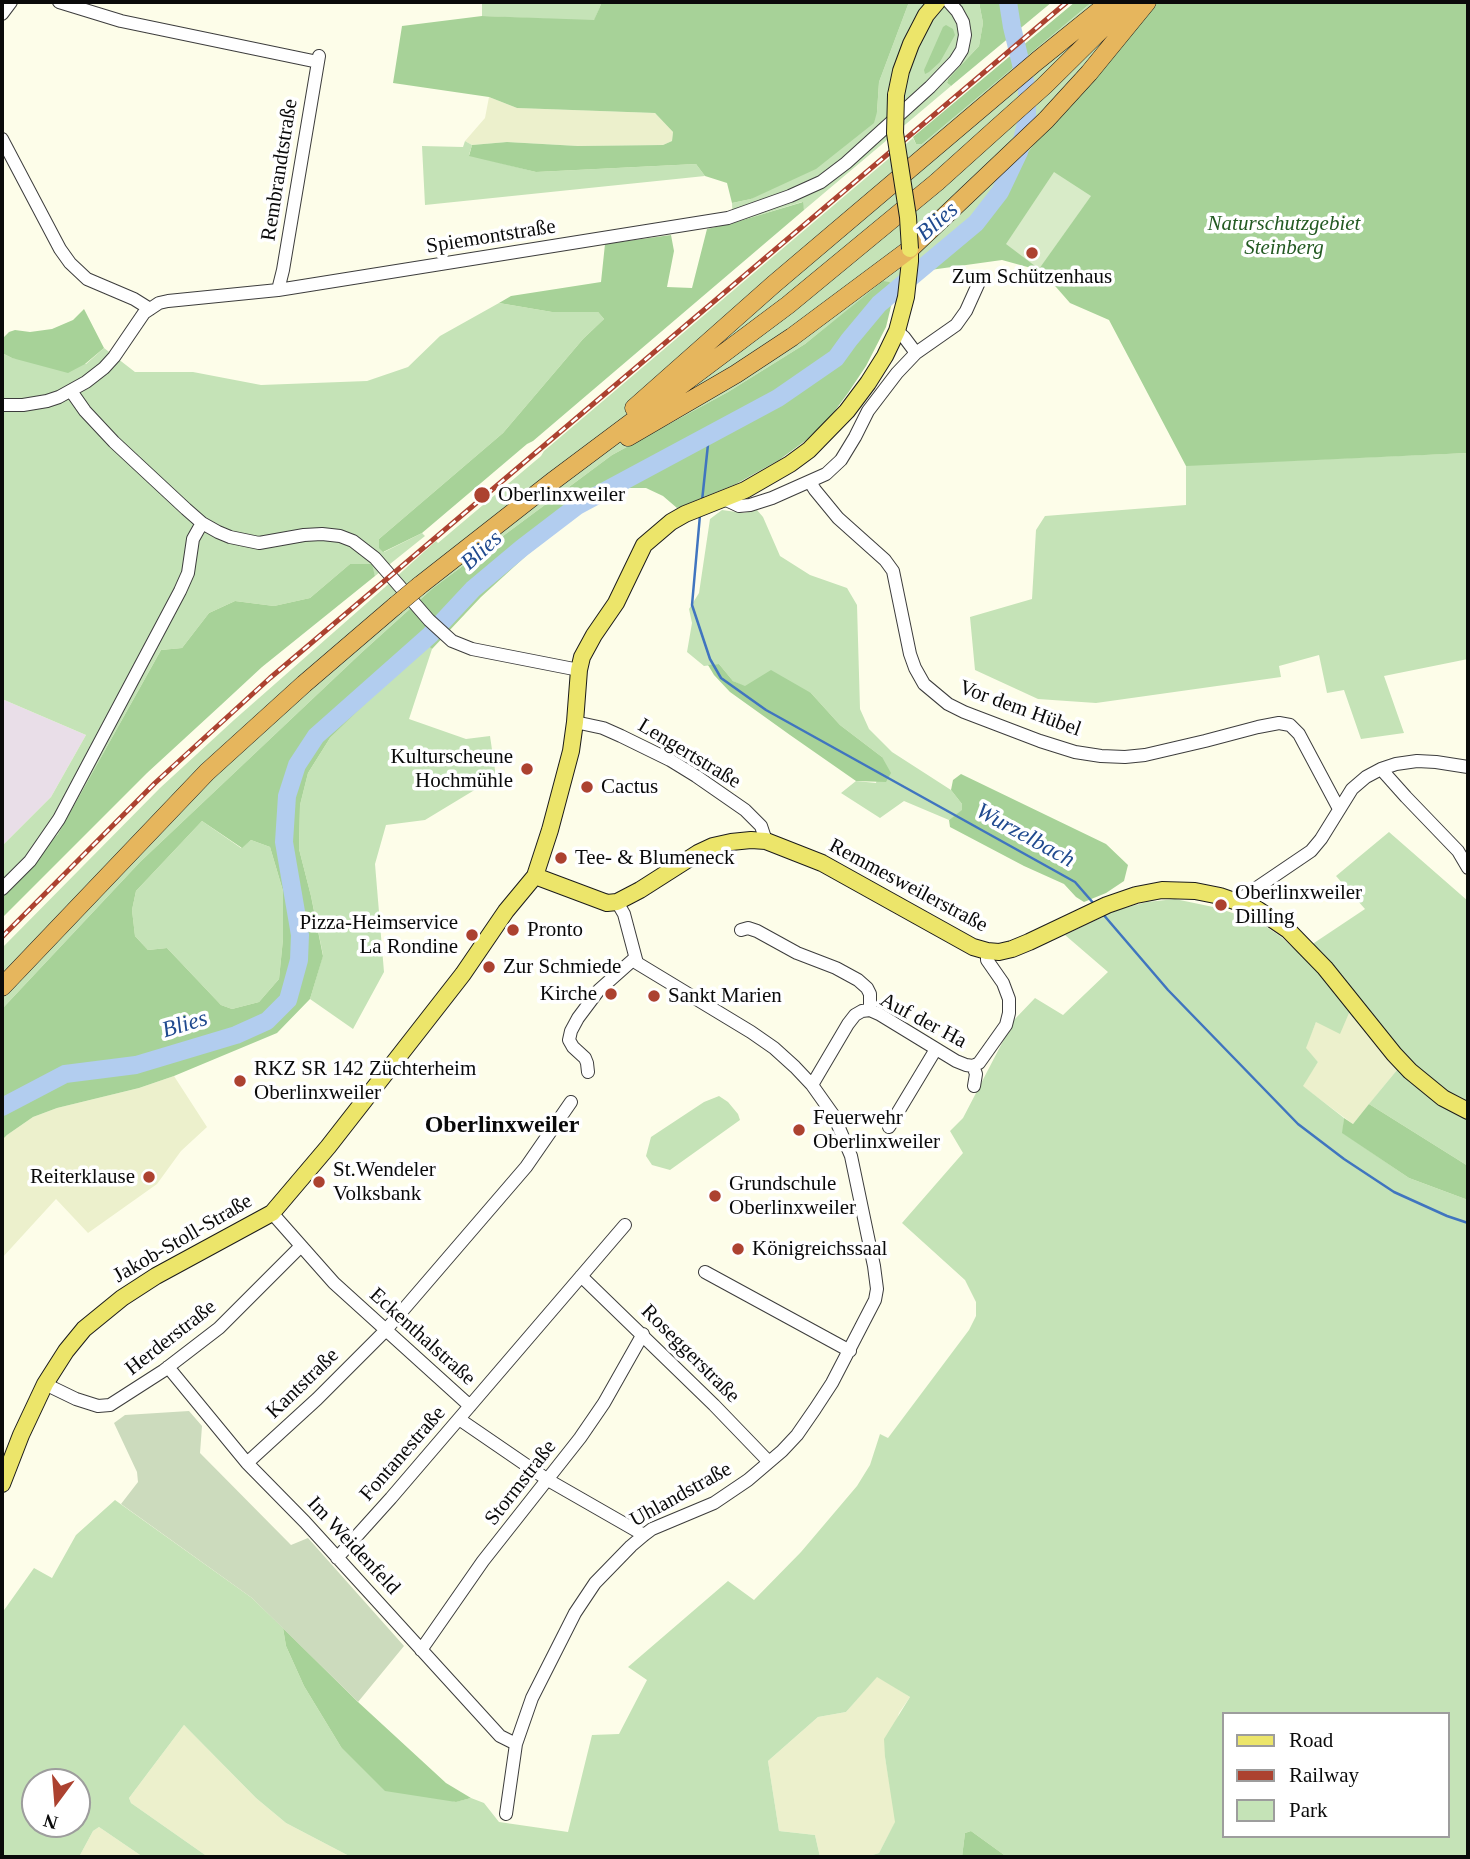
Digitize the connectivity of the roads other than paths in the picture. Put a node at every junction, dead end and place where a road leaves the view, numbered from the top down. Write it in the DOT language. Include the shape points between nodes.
graph roads {
  1 [pos="11,2"];
  2 [pos="59,2"];
  3 [pos="937,2"];
  4 [pos="950,2"];
  5 [pos="1110,2"];
  6 [pos="1129,2"];
  7 [pos="1147,2"];
  8 [pos="2,14"];
  9 [pos="2,139"];
  10 [pos="902,175"];
  11 [pos="910,249"];
  12 [pos="980,280"];
  13 [pos="278,290"];
  14 [pos="150,309"];
  15 [pos="897,331"];
  16 [pos="916,353"];
  17 [pos="71,391"];
  18 [pos="2,405"];
  19 [pos="553,481"];
  20 [pos="810,482"];
  21 [pos="717,501"];
  22 [pos="202,523"];
  23 [pos="579,670"];
  24 [pos="575,722"];
  25 [pos="1468,767"];
  26 [pos="1381,769"];
  27 [pos="1339,808"];
  28 [pos="766,841"];
  29 [pos="1468,869"];
  30 [pos="535,876"];
  31 [pos="2,889"];
  32 [pos="617,902"];
  33 [pos="1241,902"];
  34 [pos="741,930"];
  35 [pos="987,951"];
  36 [pos="635,958"];
  37 [pos="2,987"];
  38 [pos="870,1010"];
  39 [pos="936,1049"];
  40 [pos="973,1066"];
  41 [pos="588,1072"];
  42 [pos="812,1085"];
  43 [pos="974,1086"];
  44 [pos="571,1102"];
  45 [pos="1468,1111"];
  46 [pos="889,1127"];
  47 [pos="272,1213"];
  48 [pos="625,1225"];
  49 [pos="301,1246"];
  50 [pos="705,1272"];
  51 [pos="581,1276"];
  52 [pos="385,1331"];
  53 [pos="643,1334"];
  54 [pos="850,1350"];
  55 [pos="168,1367"];
  56 [pos="44,1384"];
  57 [pos="470,1406"];
  58 [pos="459,1419"];
  59 [pos="769,1462"];
  60 [pos="247,1463"];
  61 [pos="548,1480"];
  62 [pos="2,1485"];
  63 [pos="643,1535"];
  64 [pos="337,1558"];
  65 [pos="421,1650"];
  66 [pos="516,1744"];
  67 [pos="506,1814"];
  1 -- 8 [label="street"];
  2 -- 13 [label="street, Rembrandtstraße" via="121,21 318,59"];
  3 -- 10 [label="main road, bridge" via="911,44 896,95 895,133"];
  4 -- 13 [label="street, Spiemontstraße" via="963,22 965,35 955,61 846,163 821,182 790,196 728,218"];
  5 -- 10 [label="highway"];
  6 -- 19 [label="highway" via="937,182 788,304"];
  7 -- 11 [label="highway" via="1046,120"];
  9 -- 14 [label="street" via="70,263 87,279"];
  10 -- 11 [label="main road, bridge"];
  10 -- 19 [label="highway"];
  11 -- 15 [label="main road"];
  11 -- 19 [label="highway" via="736,374"];
  12 -- 16 [label="street" via="956,325"];
  13 -- 14 [label="street, Spiemontstraße" via="178,299"];
  14 -- 17 [label="street" via="107,364"];
  15 -- 16 [label="street"];
  15 -- 21 [label="main road" via="868,383 809,450 745,490"];
  16 -- 20 [label="street" via="882,391 841,460"];
  17 -- 18 [label="street" via="37,403"];
  17 -- 22 [label="street" via="105,433"];
  19 -- 37 [label="highway, bridge" via="395,606 207,772"];
  20 -- 21 [label="street" via="750,505"];
  20 -- 27 [label="street, Vor dem Hübel" via="838,518 893,570 915,668 924,684 948,704 1040,741 1101,756 1145,755 1258,727 1290,725"];
  21 -- 23 [label="main road" via="663,527 644,545 616,603 586,648"];
  22 -- 23 [label="street" via="230,537 259,542 322,534 353,541 375,558 452,642"];
  22 -- 31 [label="street" via="193,539 180,591 59,819 30,861"];
  23 -- 24 [label="main road"];
  24 -- 28 [label="street, Lengertstraße" via="630,740 696,776 745,810 761,826"];
  24 -- 30 [label="main road"];
  25 -- 26 [label="street" via="1417,761"];
  26 -- 27 [label="street" via="1352,789"];
  26 -- 29 [label="street" via="1458,851"];
  27 -- 33 [label="street" via="1311,851"];
  28 -- 32 [label="main road, Remmesweilerstraße" via="713,846"];
  28 -- 35 [label="main road, Remmesweilerstraße" via="822,863 955,939"];
  30 -- 32 [label="main road" via="607,903"];
  30 -- 47 [label="main road, Jakob-Stoll-Straße" via="406,1048"];
  32 -- 36 [label="street"];
  33 -- 35 [label="main road, Remmesweilerstraße" via="1195,891 1161,890 1100,908 1012,949"];
  33 -- 45 [label="main road, Remmesweilerstraße" via="1288,930 1410,1071"];
  34 -- 38 [label="street" via="757,931 858,980 870,994"];
  35 -- 40 [label="street, Auf der Ha" via="987,960 1009,999 1009,1013 985,1056"];
  36 -- 41 [label="street" via="599,990 571,1031 569,1040 585,1058"];
  36 -- 42 [label="street" via="642,967 774,1048"];
  38 -- 39 [label="street, Auf der Ha"];
  38 -- 42 [label="street, Auf der Ha" via="855,1014"];
  39 -- 40 [label="street, Auf der Ha"];
  39 -- 46 [label="street"];
  40 -- 43 [label="street, Auf der Ha"];
  42 -- 54 [label="street, Uhlandstraße" via="834,1116 851,1156 874,1266 875,1300"];
  44 -- 52 [label="street, Kantstraße" via="526,1167"];
  47 -- 49 [label="street, Eckenthalstraße"];
  47 -- 56 [label="main road, Jakob-Stoll-Straße" via="114,1304 84,1329"];
  48 -- 51 [label="street, Eckenthalstraße"];
  49 -- 52 [label="street, Eckenthalstraße"];
  49 -- 55 [label="street, Herderstraße" via="219,1328"];
  50 -- 54 [label="street"];
  51 -- 53 [label="street, Roseggerstraße"];
  51 -- 57 [label="street, Eckenthalstraße"];
  52 -- 57 [label="street, Eckenthalstraße"];
  52 -- 60 [label="street, Kantstraße"];
  53 -- 59 [label="street, Roseggerstraße"];
  53 -- 61 [label="street, Stormstraße" via="604,1402"];
  54 -- 59 [label="street, Uhlandstraße" via="816,1409"];
  55 -- 56 [label="street, Herderstraße" via="110,1405 75,1399"];
  55 -- 60 [label="street, Im Weidenfeld"];
  56 -- 62 [label="main road, Jakob-Stoll-Straße"];
  57 -- 58 [label="street, Fontanestraße"];
  58 -- 61 [label="street"];
  58 -- 64 [label="street, Fontanestraße"];
  59 -- 63 [label="street, Uhlandstraße" via="714,1503"];
  60 -- 64 [label="street, Im Weidenfeld"];
  61 -- 63 [label="street"];
  61 -- 65 [label="street, Stormstraße" via="483,1561"];
  63 -- 66 [label="street, Uhlandstraße" via="602,1574 575,1614 532,1698"];
  64 -- 65 [label="street, Im Weidenfeld"];
  65 -- 66 [label="street, Im Weidenfeld" via="500,1736"];
  66 -- 67 [label="street, Uhlandstraße"];
}
